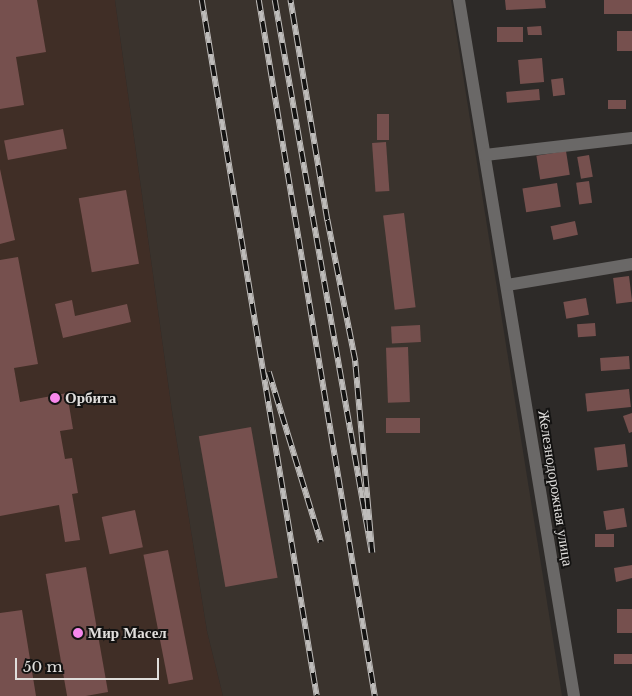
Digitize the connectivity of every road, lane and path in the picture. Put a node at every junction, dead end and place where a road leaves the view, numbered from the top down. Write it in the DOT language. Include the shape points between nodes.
graph roads {
  1 [pos="459,0"];
  2 [pos="632,138"];
  3 [pos="485,155"];
  4 [pos="632,264"];
  5 [pos="507,285"];
  6 [pos="574,696"];
  1 -- 3 [label="street, Железнодорожная улица"];
  2 -- 3 [label="street"];
  3 -- 5 [label="street, Железнодорожная улица"];
  4 -- 5 [label="street"];
  5 -- 6 [label="street, Железнодорожная улица"];
}
